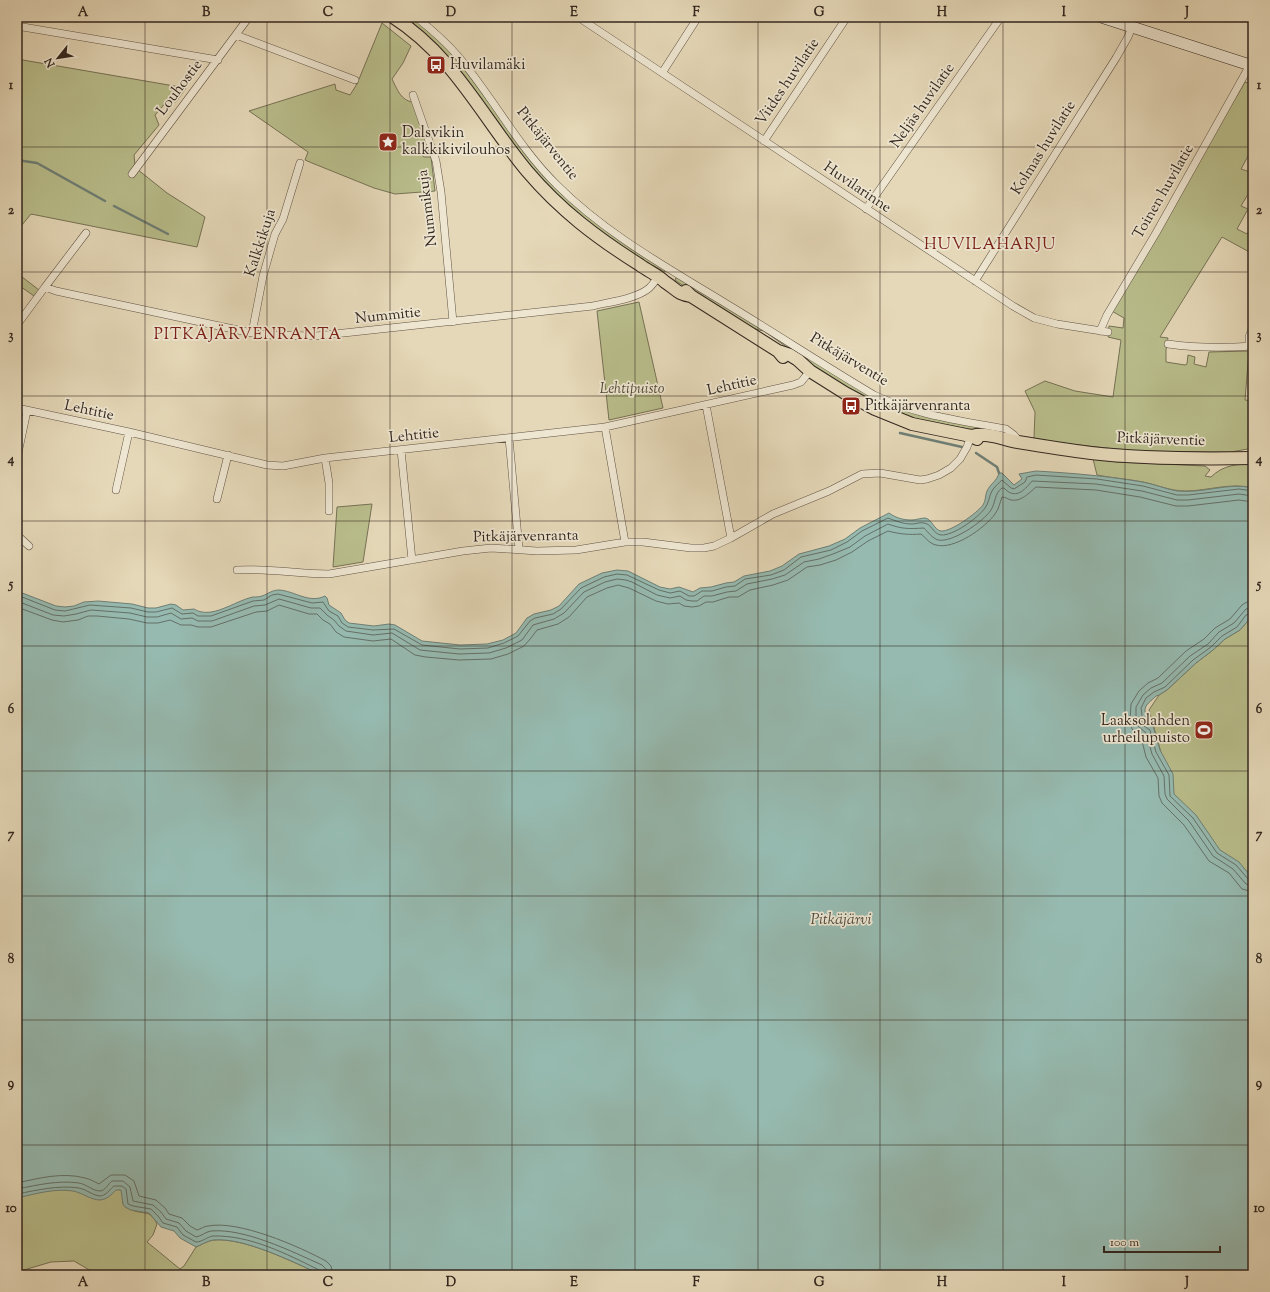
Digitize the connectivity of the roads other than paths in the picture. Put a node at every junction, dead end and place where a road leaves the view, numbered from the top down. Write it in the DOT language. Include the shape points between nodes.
graph roads {
  1 [pos="249,17"];
  2 [pos="393,17"];
  3 [pos="416,17"];
  4 [pos="578,17"];
  5 [pos="698,17"];
  6 [pos="847,17"];
  7 [pos="1001,17"];
  8 [pos="1101,17"];
  9 [pos="17,26"];
  10 [pos="1132,27"];
  11 [pos="236,34"];
  12 [pos="218,60"];
  13 [pos="1252,65"];
  14 [pos="662,73"];
  15 [pos="355,80"];
  16 [pos="412,95"];
  17 [pos="764,141"];
  18 [pos="300,162"];
  19 [pos="132,174"];
  20 [pos="866,209"];
  21 [pos="86,233"];
  22 [pos="672,271"];
  23 [pos="662,279"];
  24 [pos="975,281"];
  25 [pos="45,287"];
  26 [pos="454,322"];
  27 [pos="17,324"];
  28 [pos="1253,326"];
  29 [pos="1100,331"];
  30 [pos="1108,332"];
  31 [pos="252,333"];
  32 [pos="1168,344"];
  33 [pos="1251,346"];
  34 [pos="810,371"];
  35 [pos="706,405"];
  36 [pos="17,408"];
  37 [pos="27,411"];
  38 [pos="605,427"];
  39 [pos="129,432"];
  40 [pos="971,436"];
  41 [pos="509,438"];
  42 [pos="1020,443"];
  43 [pos="401,450"];
  44 [pos="228,455"];
  45 [pos="17,458"];
  46 [pos="325,458"];
  47 [pos="1253,458"];
  48 [pos="116,490"];
  49 [pos="217,499"];
  50 [pos="328,511"];
  51 [pos="17,536"];
  52 [pos="731,538"];
  53 [pos="625,542"];
  54 [pos="29,546"];
  55 [pos="519,549"];
  56 [pos="412,560"];
  57 [pos="237,570"];
  1 -- 11 [label="street, Louhostie"];
  2 -- 23 [label="main road, Pitkäjärventie" via="426,42 451,68 526,170 560,206 610,246"];
  3 -- 22 [label="street, Pitkäjärventie" via="458,56 522,143 556,184 605,227"];
  4 -- 14 [label="street, Huvilarinne"];
  5 -- 14 [label="street"];
  6 -- 17 [label="street, Viides huvilatie"];
  7 -- 20 [label="street, Neljäs huvilatie"];
  8 -- 10 [label="street"];
  9 -- 12 [label="street"];
  10 -- 13 [label="street"];
  10 -- 24 [label="street, Kolmas huvilatie" via="1122,48"];
  11 -- 12 [label="street, Louhostie"];
  11 -- 15 [label="street"];
  12 -- 19 [label="street, Louhostie"];
  13 -- 29 [label="street, Toinen huvilatie"];
  14 -- 17 [label="street, Huvilarinne"];
  16 -- 26 [label="street, Nummikuja" via="436,161"];
  17 -- 20 [label="street, Huvilarinne"];
  18 -- 31 [label="street, Kalkkikuja" via="263,276"];
  20 -- 24 [label="street, Huvilarinne"];
  21 -- 25 [label="street"];
  22 -- 23 [label="street"];
  22 -- 42 [label="street, Pitkäjärventie" via="874,395 895,405 925,414 1006,429"];
  23 -- 26 [label="street, Nummitie" via="633,296 593,306"];
  23 -- 34 [label="main road, Pitkäjärventie" via="678,292 691,296 778,351 790,355"];
  24 -- 29 [label="street, Huvilarinne" via="1034,318"];
  25 -- 27 [label="street"];
  25 -- 31 [label="street, Nummitie"];
  26 -- 31 [label="street, Nummitie" via="316,336"];
  28 -- 33 [label="street" via="1249,337"];
  29 -- 30 [label="street"];
  32 -- 33 [label="street" via="1216,348"];
  34 -- 35 [label="street, Lehtitie" via="801,382 793,385"];
  34 -- 40 [label="main road, Pitkäjärventie" via="864,404 888,415 912,424"];
  35 -- 38 [label="street, Lehtitie"];
  35 -- 52 [label="street"];
  36 -- 37 [label="street, Lehtitie"];
  37 -- 39 [label="street, Lehtitie"];
  37 -- 45 [label="street"];
  38 -- 41 [label="street, Lehtitie"];
  38 -- 53 [label="street"];
  39 -- 44 [label="street, Lehtitie"];
  39 -- 48 [label="street"];
  40 -- 42 [label="main road, Pitkäjärventie" via="980,440 1002,439"];
  40 -- 52 [label="street, Pitkäjärvenranta" via="968,447 960,459 939,475 920,480 880,473 862,474 773,514"];
  41 -- 43 [label="street, Lehtitie"];
  41 -- 55 [label="street"];
  42 -- 47 [label="main road, Pitkäjärventie" via="1118,455"];
  43 -- 46 [label="street, Lehtitie"];
  43 -- 56 [label="street"];
  44 -- 46 [label="street, Lehtitie" via="276,466"];
  44 -- 49 [label="street"];
  46 -- 50 [label="street" via="329,483"];
  51 -- 54 [label="street"];
  52 -- 53 [label="street, Pitkäjärvenranta" via="714,546 691,548"];
  53 -- 55 [label="street, Pitkäjärvenranta" via="576,550"];
  55 -- 56 [label="street, Pitkäjärvenranta" via="491,548"];
  56 -- 57 [label="street, Pitkäjärvenranta" via="329,574 255,568"];
}
